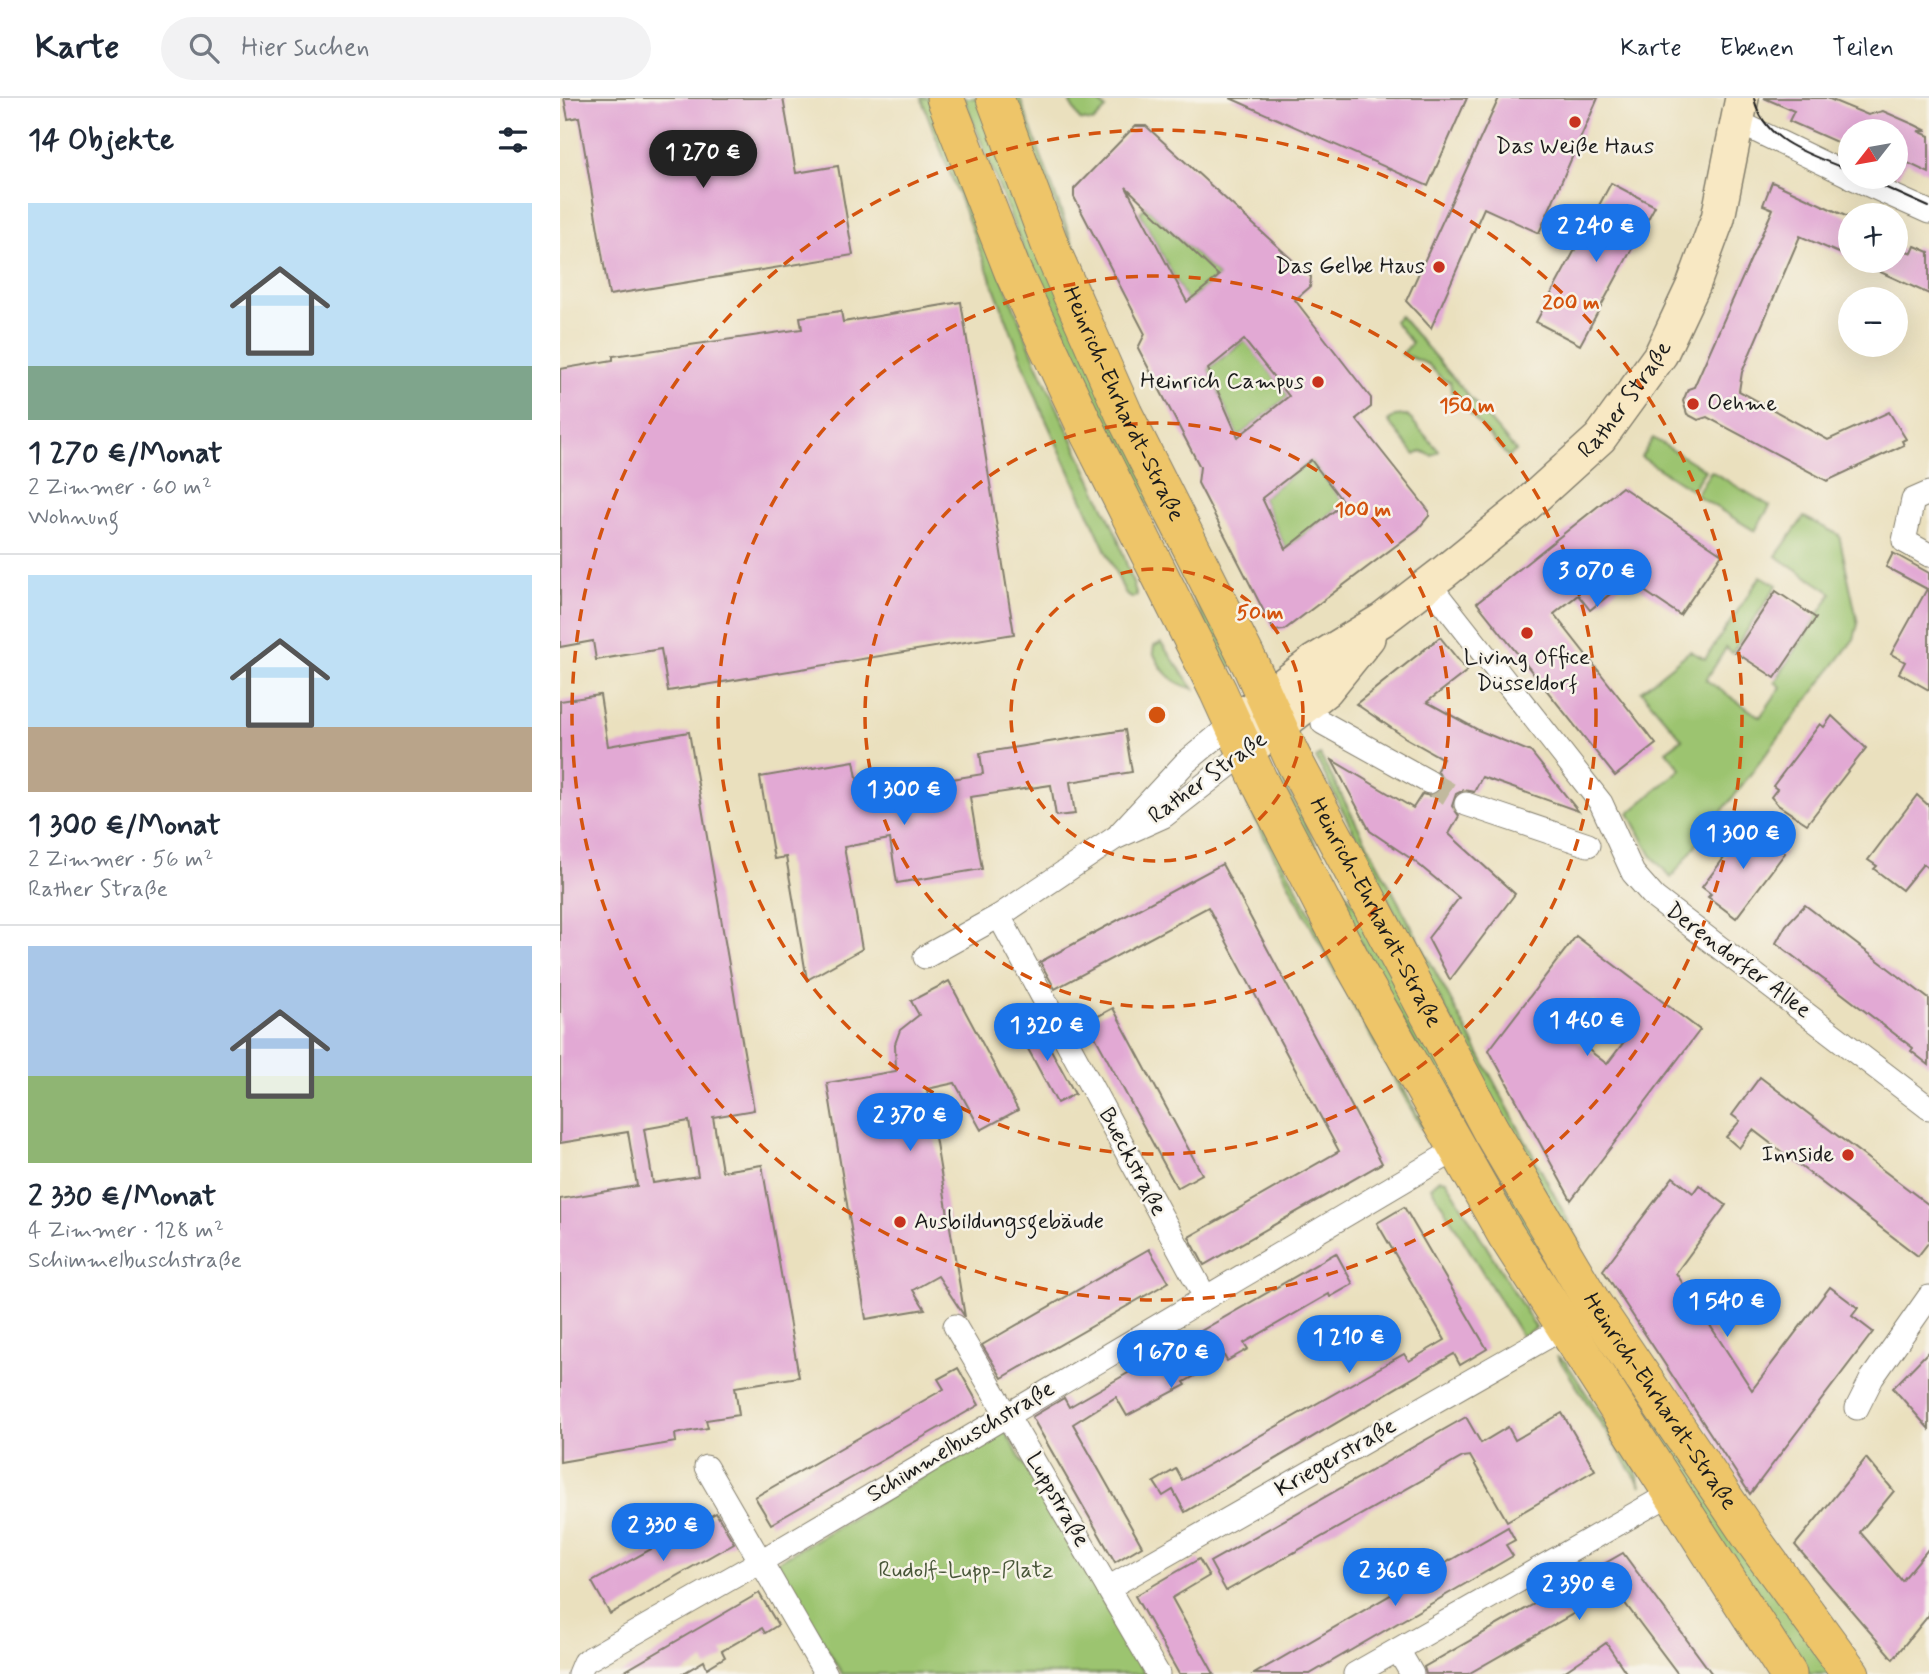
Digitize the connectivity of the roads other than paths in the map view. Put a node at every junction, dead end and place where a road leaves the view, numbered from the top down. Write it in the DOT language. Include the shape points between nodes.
graph roads {
  1 [pos="945,98"];
  2 [pos="995,98"];
  3 [pos="1739,109"];
  4 [pos="1838,168"];
  5 [pos="1879,189"];
  6 [pos="1929,212"];
  7 [pos="1929,493"];
  8 [pos="1929,555"];
  9 [pos="1429,584"];
  10 [pos="1272,712"];
  11 [pos="1323,723"];
  12 [pos="1239,737"];
  13 [pos="1429,782"];
  14 [pos="1466,804"];
  15 [pos="1115,838"];
  16 [pos="1588,845"];
  17 [pos="999,916"];
  18 [pos="925,957"];
  19 [pos="1929,1108"];
  20 [pos="1457,1149"];
  21 [pos="1205,1297"];
  22 [pos="1929,1297"];
  23 [pos="955,1326"];
  24 [pos="1563,1328"];
  25 [pos="1857,1408"];
  26 [pos="1007,1414"];
  27 [pos="706,1467"];
  28 [pos="1670,1494"];
  29 [pos="761,1561"];
  30 [pos="1108,1588"];
  31 [pos="1398,1650"];
  32 [pos="579,1674"];
  33 [pos="826,1674"];
  34 [pos="1158,1674"];
  35 [pos="1355,1674"];
  36 [pos="1412,1674"];
  37 [pos="1788,1674"];
  38 [pos="1852,1674"];
  1 -- 12 [label="main road, Heinrich-Ehrhardt-Straße" via="1018,283"];
  2 -- 10 [label="main road, Heinrich-Ehrhardt-Straße" via="1053,253 1119,401"];
  3 -- 4 [label="street"];
  3 -- 9 [label="street, Rather Straße" via="1717,218 1693,286 1661,354 1600,438"];
  5 -- 6 [label="street"];
  7 -- 8 [label="street" via="1913,500 1904,541"];
  9 -- 10 [label="street, Rather Straße" via="1382,620 1313,662"];
  9 -- 19 [label="street, Derendorfer Allee" via="1601,803 1633,873 1655,898"];
  10 -- 12 [label="street, Rather Straße"];
  10 -- 38 [label="main road, Heinrich-Ehrhardt-Straße" via="1490,1129 1593,1304 1753,1540"];
  11 -- 13 [label="street"];
  12 -- 15 [label="street, Rather Straße" via="1185,763"];
  12 -- 15 [label="street, Rather Straße" via="1164,816"];
  12 -- 20 [label="main road, Heinrich-Ehrhardt-Straße" via="1355,967"];
  14 -- 16 [label="street"];
  15 -- 17 [label="street, Rather Straße"];
  17 -- 18 [label="street, Rather Straße"];
  17 -- 21 [label="street, Bueckstraße"];
  20 -- 21 [label="street, Schimmelbuschstraße"];
  20 -- 24 [label="main road, Heinrich-Ehrhardt-Straße"];
  21 -- 26 [label="street, Schimmelbuschstraße"];
  22 -- 25 [label="street" via="1872,1378"];
  23 -- 26 [label="street, Luppstraße"];
  24 -- 28 [label="main road, Heinrich-Ehrhardt-Straße"];
  24 -- 30 [label="street, Kriegerstraße"];
  26 -- 29 [label="street, Schimmelbuschstraße"];
  26 -- 30 [label="street, Luppstraße"];
  27 -- 29 [label="street"];
  28 -- 31 [label="street"];
  28 -- 37 [label="main road, Heinrich-Ehrhardt-Straße"];
  29 -- 32 [label="street, Schimmelbuschstraße" via="584,1662"];
  29 -- 33 [label="street"];
  30 -- 34 [label="street, Luppstraße"];
  31 -- 35 [label="street"];
  31 -- 36 [label="street"];
}
